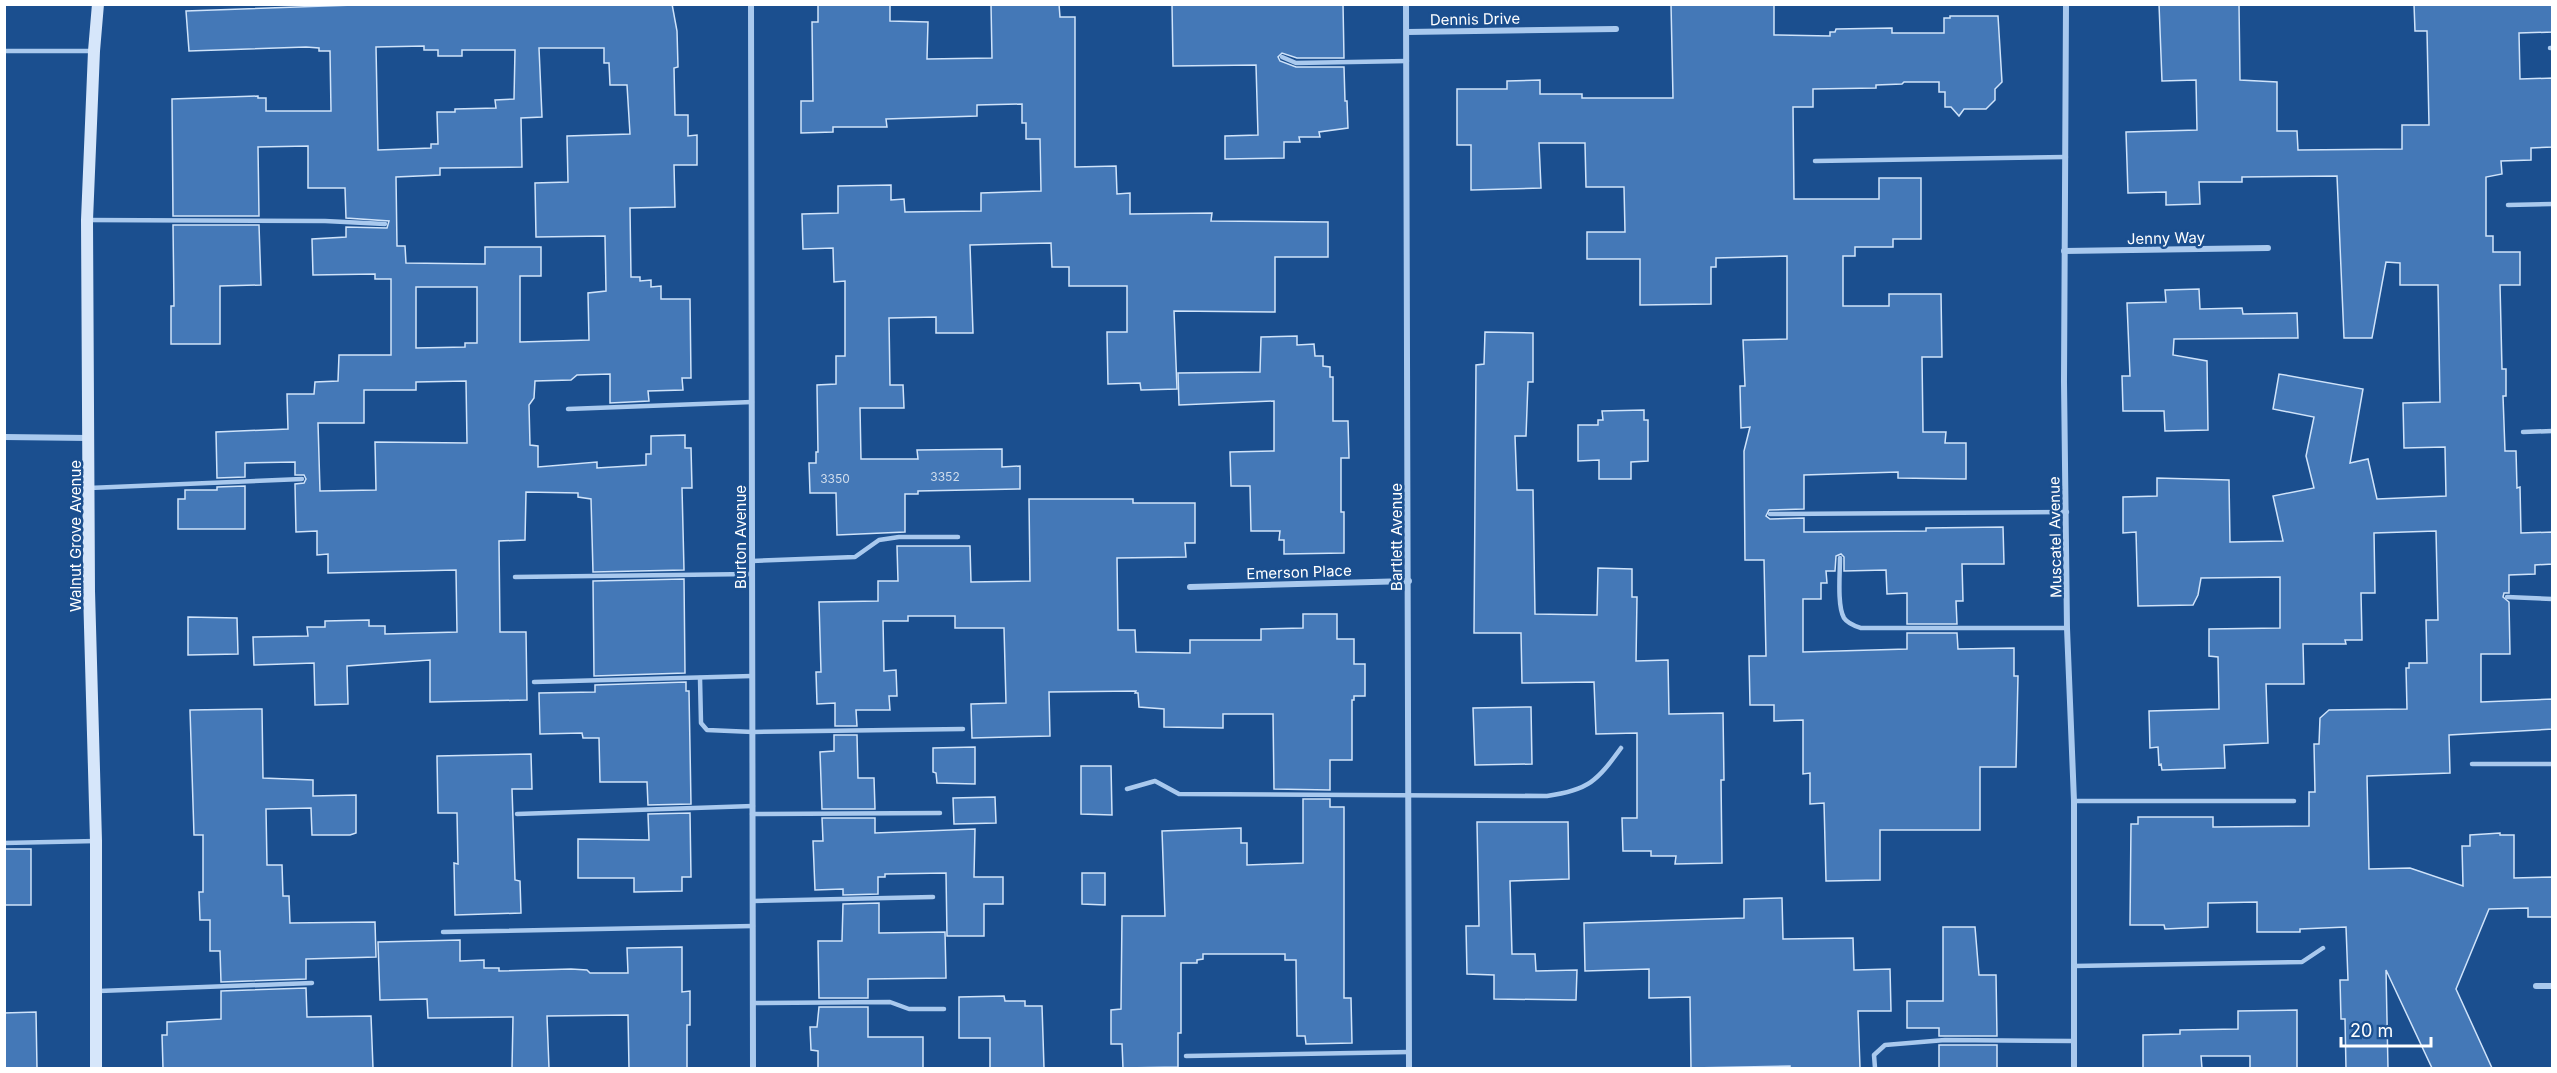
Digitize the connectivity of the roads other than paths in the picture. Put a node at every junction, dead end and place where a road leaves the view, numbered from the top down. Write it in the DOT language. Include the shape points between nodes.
graph roads {
  1 [pos="98,4"];
  2 [pos="752,4"];
  3 [pos="1406,4"];
  4 [pos="2066,4"];
  5 [pos="1616,29"];
  6 [pos="1407,32"];
  7 [pos="4,51"];
  8 [pos="94,51"];
  9 [pos="1282,57"];
  10 [pos="1407,61"];
  11 [pos="2066,157"];
  12 [pos="1815,161"];
  13 [pos="2553,204"];
  14 [pos="2508,205"];
  15 [pos="87,220"];
  16 [pos="386,224"];
  17 [pos="2268,248"];
  18 [pos="2064,251"];
  19 [pos="752,402"];
  20 [pos="568,409"];
  21 [pos="2523,432"];
  22 [pos="2553,432"];
  23 [pos="4,437"];
  24 [pos="90,438"];
  25 [pos="302,479"];
  26 [pos="89,488"];
  27 [pos="2067,512"];
  28 [pos="1770,513"];
  29 [pos="958,537"];
  30 [pos="1840,558"];
  31 [pos="752,561"];
  32 [pos="752,574"];
  33 [pos="515,577"];
  34 [pos="1409,581"];
  35 [pos="1190,587"];
  36 [pos="2507,597"];
  37 [pos="2553,599"];
  38 [pos="2067,628"];
  39 [pos="752,676"];
  40 [pos="699,678"];
  41 [pos="534,682"];
  42 [pos="963,729"];
  43 [pos="753,732"];
  44 [pos="1621,748"];
  45 [pos="2472,764"];
  46 [pos="2553,764"];
  47 [pos="1127,789"];
  48 [pos="1407,795"];
  49 [pos="2074,801"];
  50 [pos="2294,801"];
  51 [pos="753,806"];
  52 [pos="940,813"];
  53 [pos="517,814"];
  54 [pos="752,814"];
  55 [pos="96,841"];
  56 [pos="4,843"];
  57 [pos="933,897"];
  58 [pos="753,901"];
  59 [pos="753,926"];
  60 [pos="442,932"];
  61 [pos="2322,948"];
  62 [pos="2074,966"];
  63 [pos="312,983"];
  64 [pos="2536,986"];
  65 [pos="2553,986"];
  66 [pos="96,992"];
  67 [pos="753,1003"];
  68 [pos="944,1009"];
  69 [pos="2074,1041"];
  70 [pos="1409,1052"];
  71 [pos="1186,1056"];
  72 [pos="96,1068"];
  73 [pos="753,1068"];
  74 [pos="1409,1068"];
  75 [pos="1875,1068"];
  76 [pos="2074,1068"];
  1 -- 8 [label="main road, Walnut Grove Avenue"];
  2 -- 19 [label="street, Burton Avenue"];
  3 -- 6 [label="street, Bartlett Avenue"];
  4 -- 11 [label="street, Muscatel Avenue"];
  5 -- 6 [label="street, Dennis Drive"];
  6 -- 10 [label="street, Bartlett Avenue"];
  7 -- 8 [label="lane"];
  8 -- 15 [label="main road, Walnut Grove Avenue"];
  9 -- 10 [label="lane" via="1296,63"];
  10 -- 34 [label="street, Bartlett Avenue"];
  11 -- 12 [label="lane"];
  11 -- 18 [label="street, Muscatel Avenue"];
  13 -- 14 [label="lane"];
  15 -- 16 [label="lane"];
  15 -- 24 [label="main road, Walnut Grove Avenue"];
  17 -- 18 [label="street, Jenny Way"];
  18 -- 27 [label="street, Muscatel Avenue"];
  19 -- 20 [label="lane"];
  19 -- 31 [label="street, Burton Avenue"];
  21 -- 22 [label="lane"];
  23 -- 24 [label="street"];
  24 -- 26 [label="main road, Walnut Grove Avenue"];
  25 -- 26 [label="lane"];
  26 -- 55 [label="main road, Walnut Grove Avenue"];
  27 -- 28 [label="lane"];
  27 -- 38 [label="street, Muscatel Avenue"];
  29 -- 31 [label="lane" via="879,540 855,557"];
  30 -- 38 [label="lane" via="1841,606 1851,625"];
  31 -- 32 [label="street, Burton Avenue"];
  32 -- 33 [label="lane"];
  32 -- 39 [label="street, Burton Avenue"];
  34 -- 35 [label="street, Emerson Place"];
  34 -- 48 [label="street, Bartlett Avenue"];
  36 -- 37 [label="lane"];
  38 -- 49 [label="street, Muscatel Avenue"];
  39 -- 40 [label="lane"];
  39 -- 43 [label="street, Burton Avenue"];
  40 -- 41 [label="lane"];
  40 -- 43 [label="lane" via="704,728"];
  42 -- 43 [label="lane"];
  43 -- 51 [label="street, Burton Avenue"];
  44 -- 48 [label="lane" via="1599,778 1573,792 1547,796"];
  45 -- 46 [label="lane"];
  47 -- 48 [label="lane" via="1155,781 1179,794"];
  48 -- 70 [label="street, Bartlett Avenue"];
  49 -- 50 [label="lane"];
  49 -- 62 [label="street, Muscatel Avenue"];
  51 -- 53 [label="lane"];
  51 -- 54 [label="street, Burton Avenue"];
  52 -- 54 [label="lane"];
  54 -- 58 [label="street, Burton Avenue"];
  55 -- 56 [label="lane"];
  55 -- 66 [label="main road, Walnut Grove Avenue"];
  57 -- 58 [label="lane"];
  58 -- 59 [label="street, Burton Avenue"];
  59 -- 60 [label="lane"];
  59 -- 67 [label="street, Burton Avenue"];
  61 -- 62 [label="lane" via="2301,962"];
  62 -- 69 [label="street, Muscatel Avenue"];
  63 -- 66 [label="lane"];
  64 -- 65 [label="street"];
  66 -- 72 [label="main road, Walnut Grove Avenue"];
  67 -- 68 [label="lane" via="890,1002 909,1009"];
  67 -- 73 [label="street, Burton Avenue"];
  69 -- 75 [label="lane" via="1945,1040 1885,1045 1874,1055"];
  69 -- 76 [label="street, Muscatel Avenue"];
  70 -- 71 [label="lane"];
  70 -- 74 [label="street, Bartlett Avenue"];
}
